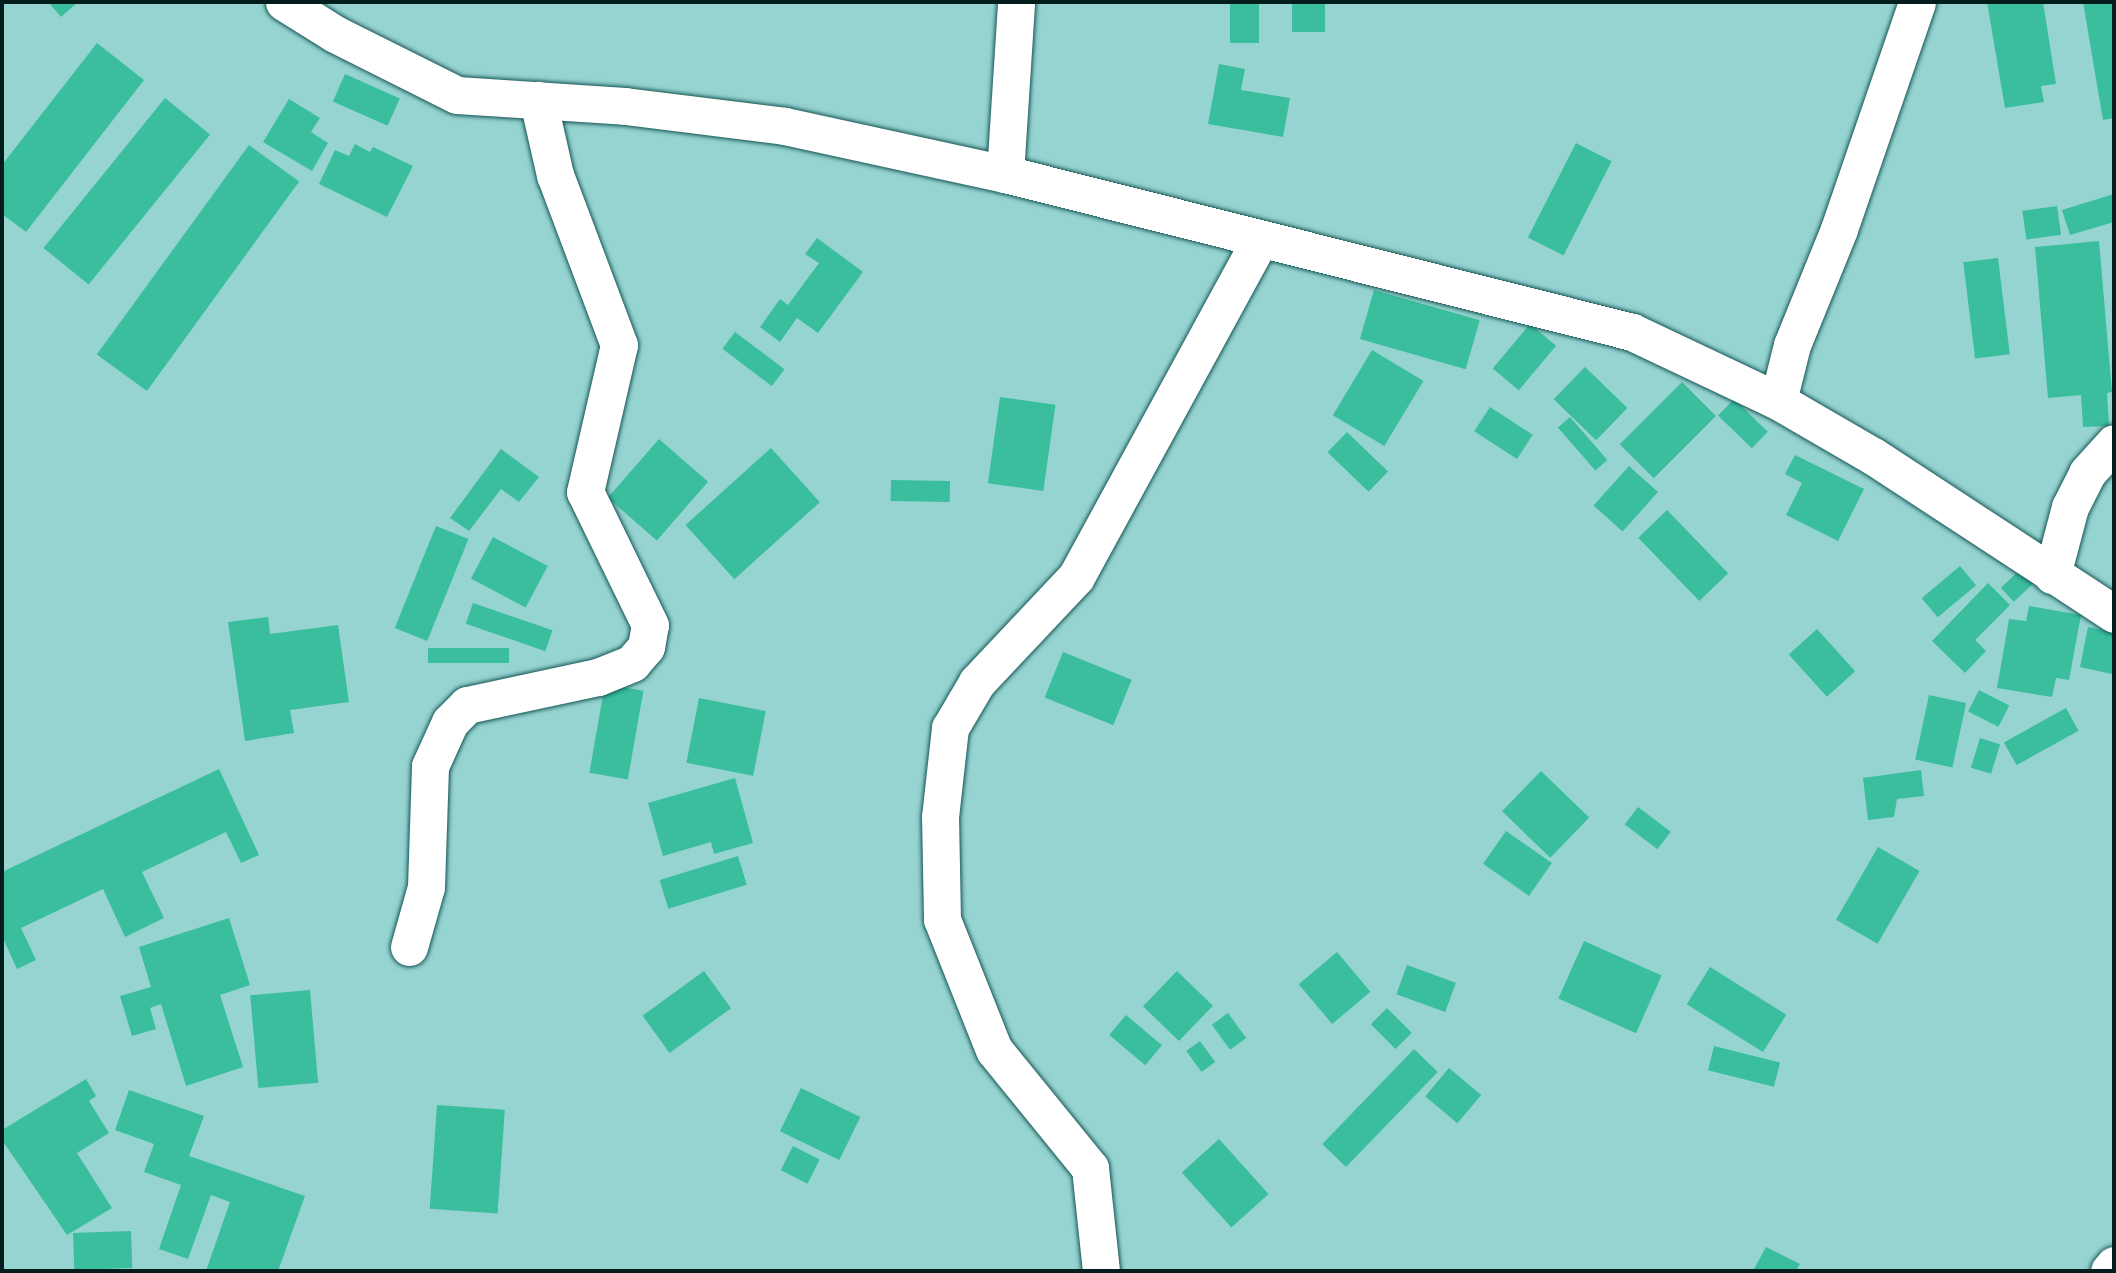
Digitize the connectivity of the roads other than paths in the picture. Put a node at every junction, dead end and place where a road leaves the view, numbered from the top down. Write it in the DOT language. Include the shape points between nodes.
graph roads {
  1 [pos="284,2"];
  2 [pos="1016,2"];
  3 [pos="1917,2"];
  4 [pos="538,100"];
  5 [pos="1005,174"];
  6 [pos="1260,240"];
  7 [pos="1778,401"];
  8 [pos="2114,443"];
  9 [pos="2052,575"];
  10 [pos="2114,614"];
  11 [pos="410,947"];
  12 [pos="2114,1265"];
  13 [pos="1101,1271"];
  14 [pos="2109,1271"];
  1 -- 4 [label="street" via="335,34 457,95"];
  2 -- 5 [label="street"];
  3 -- 7 [label="street" via="1839,229 1792,345"];
  4 -- 5 [label="street" via="785,126"];
  4 -- 11 [label="street" via="555,175 619,345 585,492 650,625 646,647 632,663 598,677 467,705 450,722 430,766 425,887"];
  5 -- 6 [label="street"];
  6 -- 7 [label="street" via="1632,332"];
  6 -- 13 [label="street" via="1076,577 977,682 950,728 940,817 942,919 994,1050 1090,1168"];
  7 -- 9 [label="street" via="1874,456"];
  8 -- 9 [label="street" via="2087,473 2070,507"];
  9 -- 10 [label="street"];
  12 -- 14 [label="street"];
}
